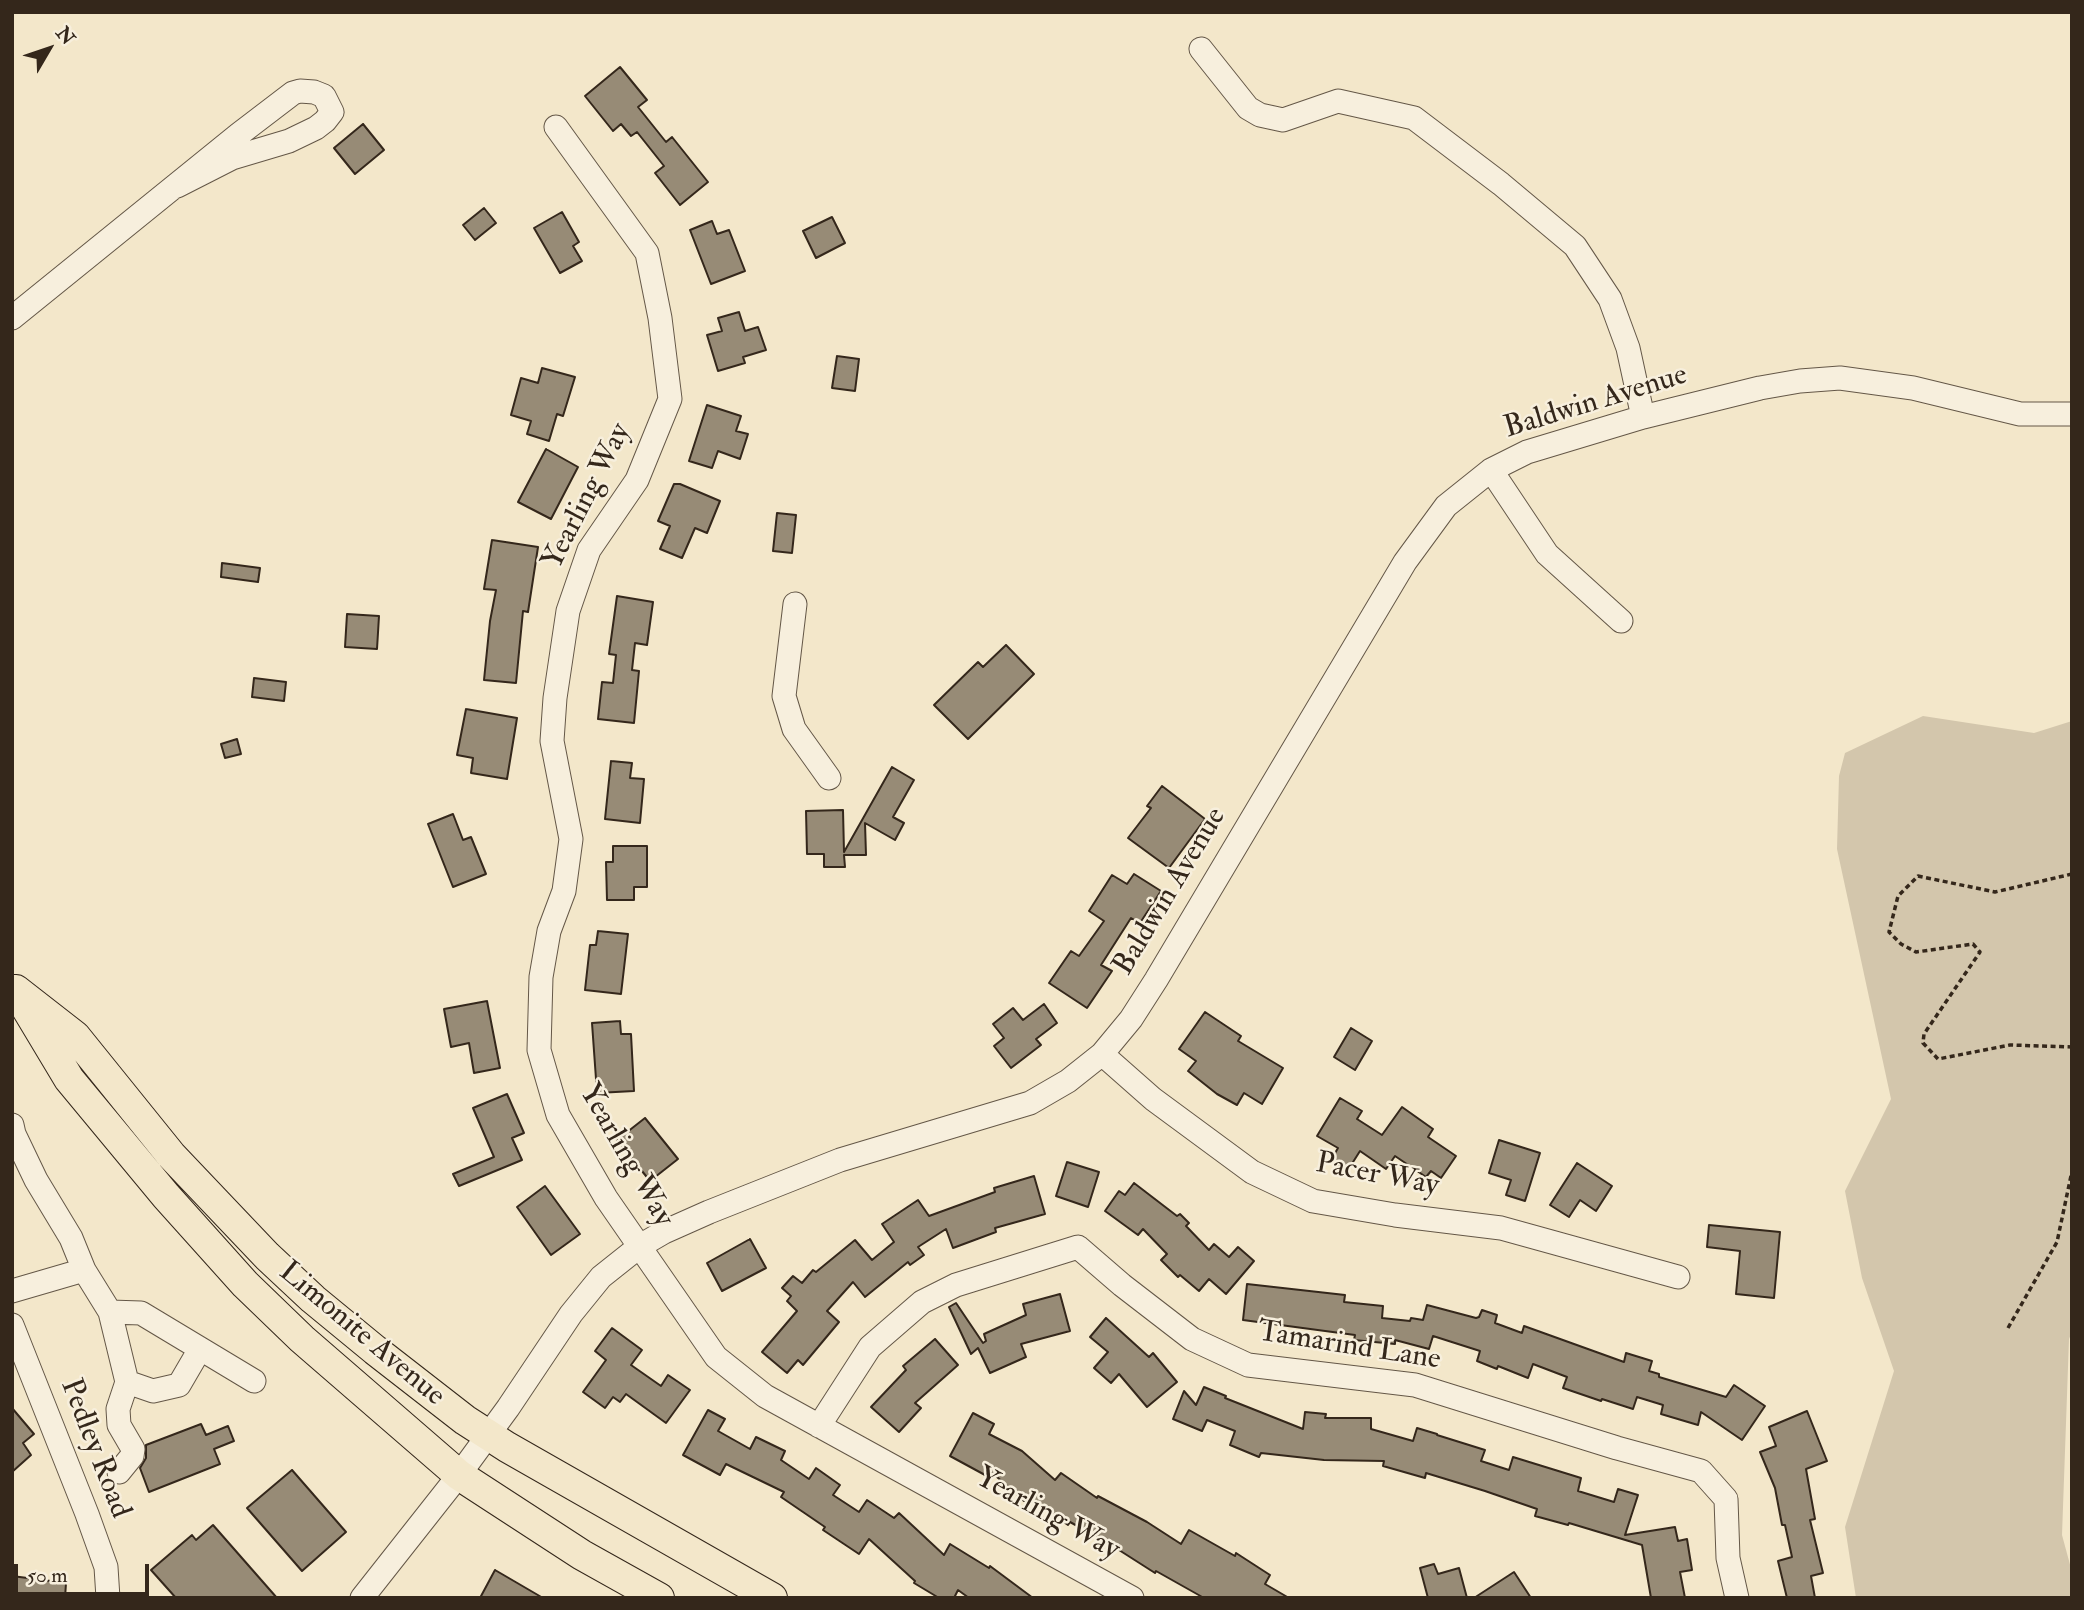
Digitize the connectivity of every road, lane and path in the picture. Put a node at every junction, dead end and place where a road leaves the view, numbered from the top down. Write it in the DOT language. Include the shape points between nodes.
graph roads {
  1 [pos="1201,49"];
  2 [pos="556,127"];
  3 [pos="177,186"];
  4 [pos="12,318"];
  5 [pos="2072,414"];
  6 [pos="1643,417"];
  7 [pos="1491,470"];
  8 [pos="795,604"];
  9 [pos="1621,621"];
  10 [pos="829,778"];
  11 [pos="2072,874"];
  12 [pos="13,990"];
  13 [pos="2072,1047"];
  14 [pos="1102,1054"];
  15 [pos="12,1125"];
  16 [pos="2072,1171"];
  17 [pos="640,1246"];
  18 [pos="84,1270"];
  19 [pos="1678,1277"];
  20 [pos="12,1291"];
  21 [pos="110,1312"];
  22 [pos="12,1325"];
  23 [pos="2008,1328"];
  24 [pos="200,1349"];
  25 [pos="254,1381"];
  26 [pos="127,1382"];
  27 [pos="819,1426"];
  28 [pos="488,1435"];
  29 [pos="119,1472"];
  30 [pos="459,1475"];
  31 [pos="108,1598"];
  32 [pos="362,1598"];
  33 [pos="659,1598"];
  34 [pos="772,1598"];
  35 [pos="1132,1598"];
  36 [pos="1737,1598"];
  1 -- 6 [label="street" via="1248,108 1260,115 1283,120 1338,101 1414,118 1501,184 1575,246 1610,299 1628,348"];
  2 -- 17 [label="street, Yearling Way" via="647,253 670,399 638,480 589,550 568,611 552,741 571,839 564,891 549,931 541,989 539,1049 558,1115"];
  3 -- 3 [label="street" via="232,158 316,128 332,112 324,96 293,93"];
  3 -- 4 [label="street"];
  5 -- 6 [label="street, Baldwin Avenue" via="2020,414 1913,388 1840,378 1760,388"];
  6 -- 7 [label="street, Baldwin Avenue" via="1527,452"];
  7 -- 9 [label="street" via="1547,554"];
  7 -- 14 [label="street, Baldwin Avenue" via="1446,506 1405,562 1156,979"];
  8 -- 10 [label="street" via="784,696 794,729"];
  11 -- 13 [label="path" via="1995,892 1918,876 1899,896 1889,932 1916,952 1973,944 1980,952 1924,1034 1923,1043 1938,1059 2010,1045"];
  12 -- 28 [label="main road, Limonite Avenue" via="75,1036 171,1155 267,1256 375,1350"];
  12 -- 30 [label="main road, Limonite Avenue" via="69,1079 245,1284"];
  14 -- 17 [label="street, Baldwin Avenue" via="1030,1103 840,1160 709,1212"];
  14 -- 19 [label="street, Pacer Way" via="1153,1099 1252,1172 1313,1201 1501,1228"];
  15 -- 18 [label="street"];
  16 -- 23 [label="path" via="2057,1242"];
  17 -- 27 [label="street, Yearling Way" via="716,1357 765,1396"];
  17 -- 28 [label="street, Baldwin Avenue" via="601,1277 570,1314"];
  18 -- 20 [label="street"];
  18 -- 21 [label="street"];
  21 -- 24 [label="street" via="141,1313"];
  21 -- 26 [label="street"];
  22 -- 31 [label="street, Pedley Road" via="106,1567"];
  24 -- 25 [label="street"];
  24 -- 26 [label="street" via="179,1385 153,1391"];
  26 -- 29 [label="street" via="118,1417 133,1449"];
  27 -- 35 [label="street, Yearling Way"];
  27 -- 36 [label="street, Tamarind Lane" via="870,1347 922,1302 956,1285 1078,1247 1192,1339 1248,1366 1415,1385 1701,1471 1726,1499 1728,1558"];
  28 -- 30 [label="street, Baldwin Avenue"];
  28 -- 34 [label="main road, Limonite Avenue"];
  30 -- 32 [label="street, Baldwin Avenue"];
  30 -- 33 [label="main road, Limonite Avenue" via="582,1555"];
}
